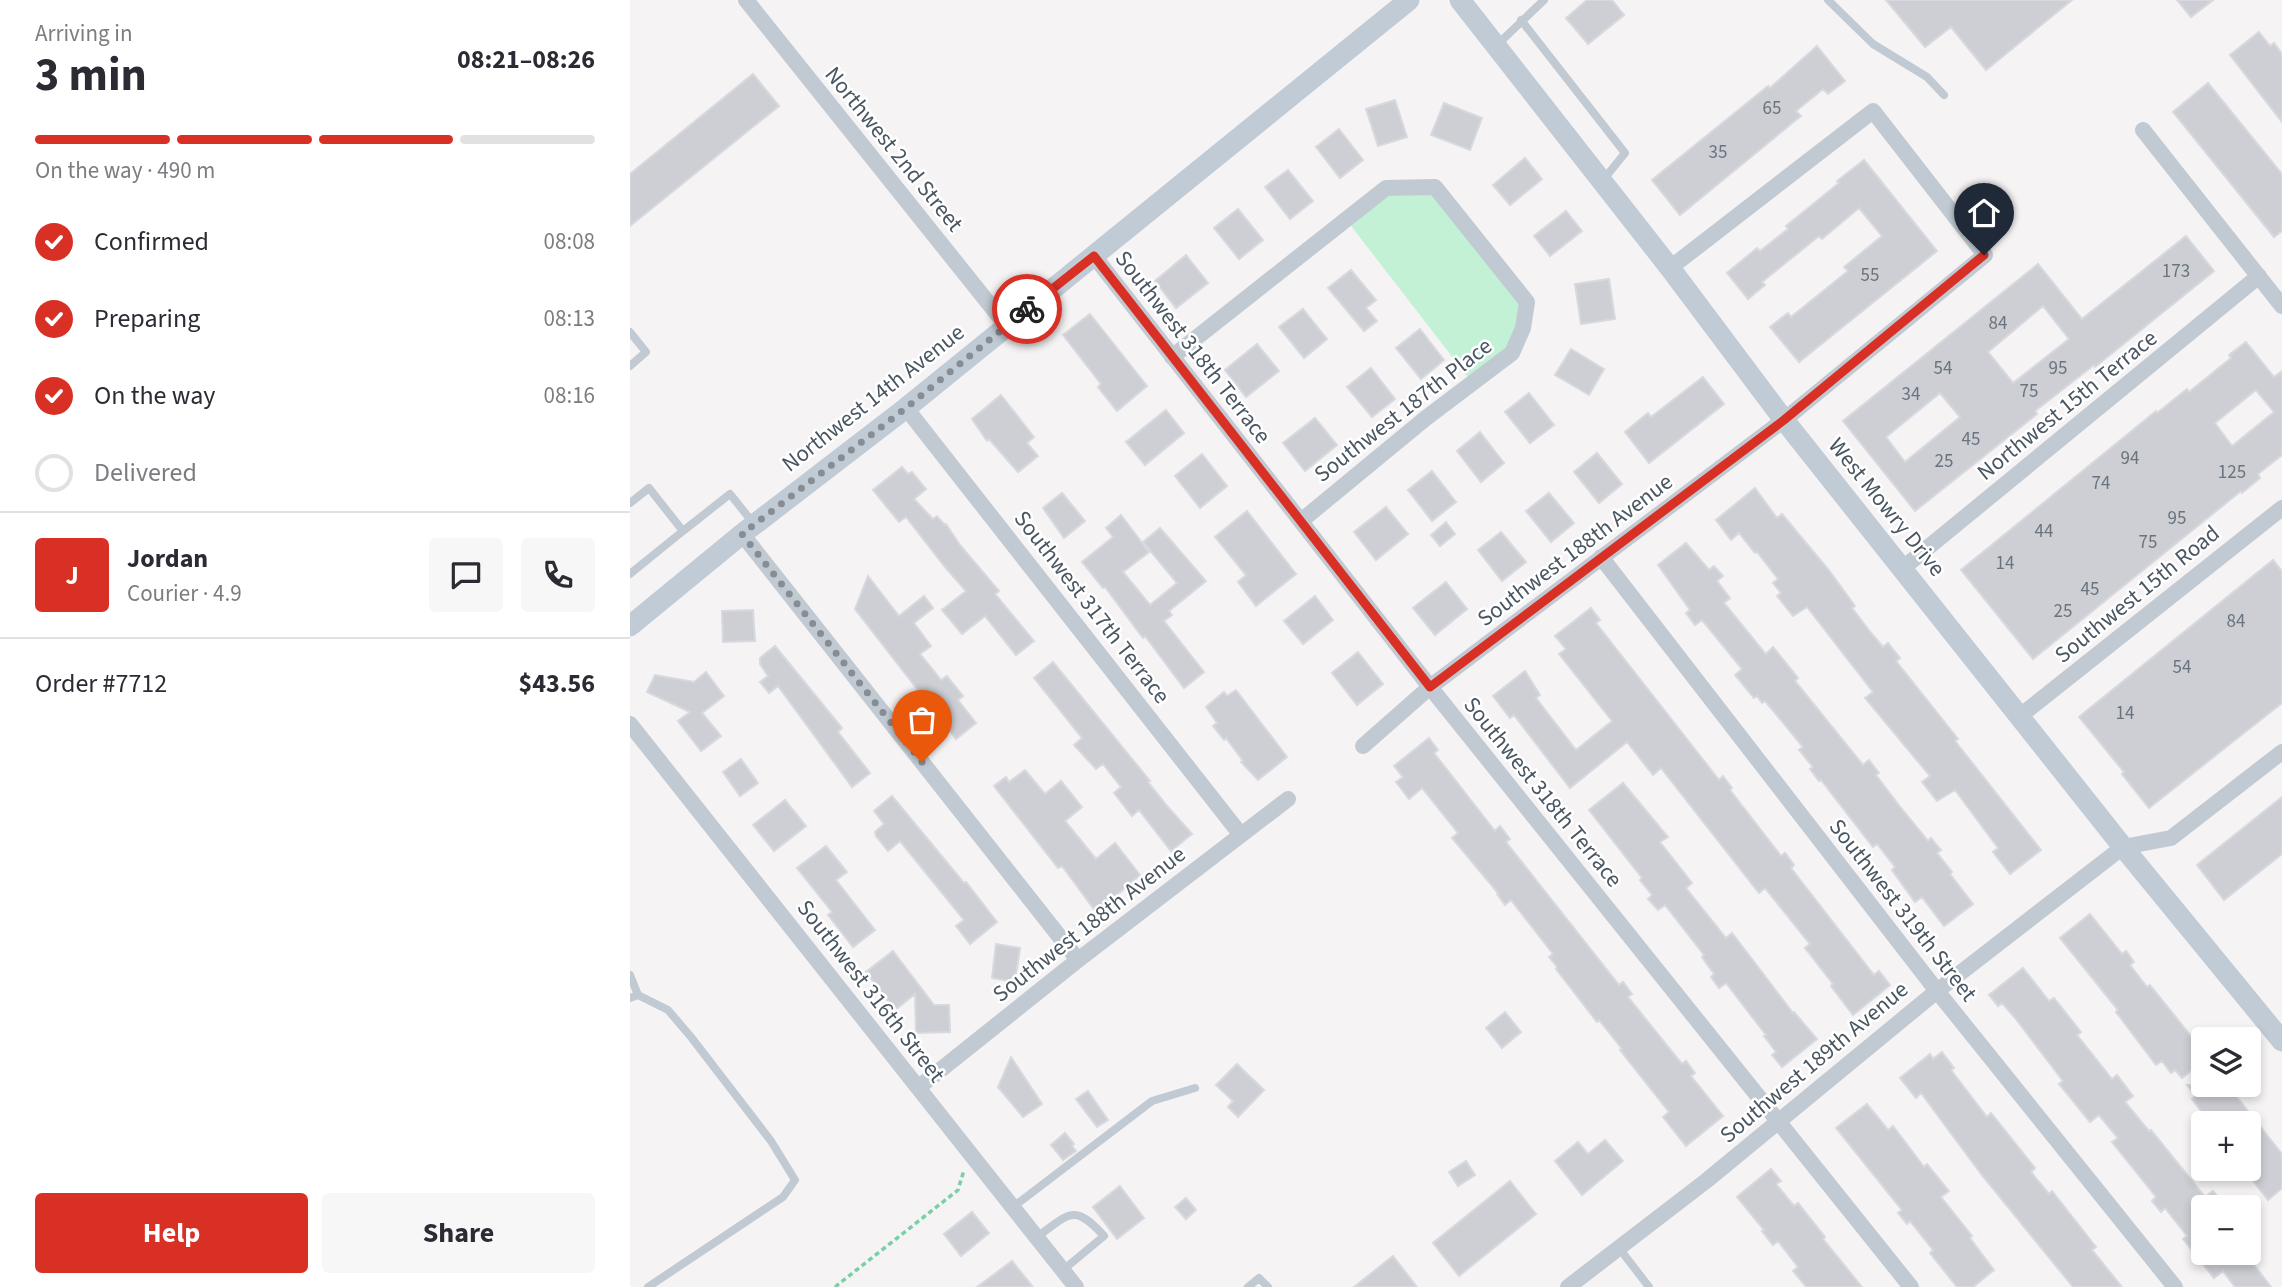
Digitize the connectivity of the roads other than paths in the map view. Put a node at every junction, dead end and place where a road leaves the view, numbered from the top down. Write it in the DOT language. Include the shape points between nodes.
graph roads {
  1 [pos="746,0"];
  2 [pos="1409,0"];
  3 [pos="1460,0"];
  4 [pos="1544,0"];
  5 [pos="1828,0"];
  6 [pos="1521,20"];
  7 [pos="1496,47"];
  8 [pos="1944,94"];
  9 [pos="2143,130"];
  10 [pos="1602,182"];
  11 [pos="1094,256"];
  12 [pos="1670,268"];
  13 [pos="2259,276"];
  14 [pos="2282,306"];
  15 [pos="1006,326"];
  16 [pos="630,332"];
  17 [pos="1172,357"];
  18 [pos="630,366"];
  19 [pos="906,408"];
  20 [pos="1784,420"];
  21 [pos="630,503"];
  22 [pos="2282,508"];
  23 [pos="1301,521"];
  24 [pos="748,529"];
  25 [pos="683,531"];
  26 [pos="1601,556"];
  27 [pos="1903,568"];
  28 [pos="630,574"];
  29 [pos="630,626"];
  30 [pos="1430,687"];
  31 [pos="2020,716"];
  32 [pos="630,724"];
  33 [pos="1363,746"];
  34 [pos="2282,752"];
  35 [pos="1288,799"];
  36 [pos="1241,835"];
  37 [pos="2123,847"];
  38 [pos="1078,960"];
  39 [pos="630,975"];
  40 [pos="1937,991"];
  41 [pos="634,996"];
  42 [pos="2282,1041"];
  43 [pos="919,1087"];
  44 [pos="1195,1088"];
  45 [pos="1778,1122"];
  46 [pos="1013,1207"];
  47 [pos="1037,1237"];
  48 [pos="1618,1247"];
  49 [pos="1063,1270"];
  50 [pos="648,1287"];
  51 [pos="1076,1287"];
  52 [pos="1248,1287"];
  53 [pos="1269,1287"];
  54 [pos="1568,1287"];
  55 [pos="1649,1287"];
  56 [pos="1910,1287"];
  57 [pos="2175,1287"];
  1 -- 15 [label="street, Northwest 2nd Street"];
  2 -- 11 [label="street, Northwest 14th Avenue"];
  3 -- 7 [label="street, West Mowry Drive"];
  4 -- 6 [label="lane"];
  5 -- 8 [label="lane" via="1873,44 1927,77"];
  6 -- 7 [label="lane"];
  6 -- 10 [label="lane" via="1625,153"];
  7 -- 10 [label="street, West Mowry Drive"];
  9 -- 13 [label="street"];
  10 -- 12 [label="street, West Mowry Drive"];
  11 -- 15 [label="street, Northwest 14th Avenue"];
  11 -- 17 [label="street, Southwest 318th Terrace"];
  12 -- 20 [label="street, West Mowry Drive"];
  12 -- 20 [label="street, Southwest 188th Avenue" via="1873,111 1984,255"];
  13 -- 14 [label="street"];
  13 -- 27 [label="street, Northwest 15th Terrace"];
  15 -- 19 [label="street, Northwest 14th Avenue"];
  16 -- 18 [label="lane" via="646,352"];
  17 -- 23 [label="street, Southwest 318th Terrace"];
  17 -- 23 [label="street, Southwest 187th Place" via="1386,188 1435,187 1527,302 1513,353"];
  19 -- 24 [label="street, Northwest 14th Avenue"];
  19 -- 36 [label="street, Southwest 317th Terrace"];
  20 -- 26 [label="street, Southwest 188th Avenue"];
  20 -- 27 [label="street, West Mowry Drive"];
  21 -- 25 [label="lane" via="649,488"];
  22 -- 31 [label="street, Southwest 15th Road"];
  23 -- 30 [label="street, Southwest 318th Terrace"];
  24 -- 25 [label="lane" via="730,494"];
  24 -- 29 [label="street, Northwest 14th Avenue"];
  24 -- 38 [label="street"];
  25 -- 28 [label="lane"];
  26 -- 30 [label="street, Southwest 188th Avenue"];
  26 -- 40 [label="street, Southwest 319th Street"];
  27 -- 31 [label="street, West Mowry Drive"];
  30 -- 33 [label="street, Southwest 188th Avenue"];
  30 -- 45 [label="street, Southwest 318th Terrace"];
  31 -- 37 [label="street, West Mowry Drive"];
  32 -- 43 [label="street, Southwest 316th Street"];
  34 -- 37 [label="street" via="2171,838"];
  35 -- 36 [label="street, Southwest 188th Avenue"];
  36 -- 38 [label="street, Southwest 188th Avenue"];
  37 -- 40 [label="street, Southwest 189th Avenue"];
  37 -- 42 [label="street, West Mowry Drive"];
  38 -- 43 [label="street, Southwest 188th Avenue"];
  39 -- 41 [label="lane"];
  40 -- 45 [label="street, Southwest 189th Avenue"];
  40 -- 57 [label="street, Southwest 319th Street"];
  41 -- 50 [label="lane" via="668,1010 771,1141 795,1180 783,1197"];
  43 -- 46 [label="street, Southwest 316th Street"];
  44 -- 46 [label="lane" via="1152,1101"];
  45 -- 48 [label="street, Southwest 189th Avenue"];
  45 -- 56 [label="street, Southwest 318th Terrace"];
  46 -- 47 [label="street, Southwest 316th Street"];
  47 -- 49 [label="street, Southwest 316th Street"];
  47 -- 49 [label="lane" via="1076,1214 1104,1236"];
  48 -- 54 [label="street, Southwest 189th Avenue"];
  48 -- 55 [label="lane"];
  49 -- 51 [label="street, Southwest 316th Street"];
  52 -- 53 [label="lane" via="1259,1278"];
}
